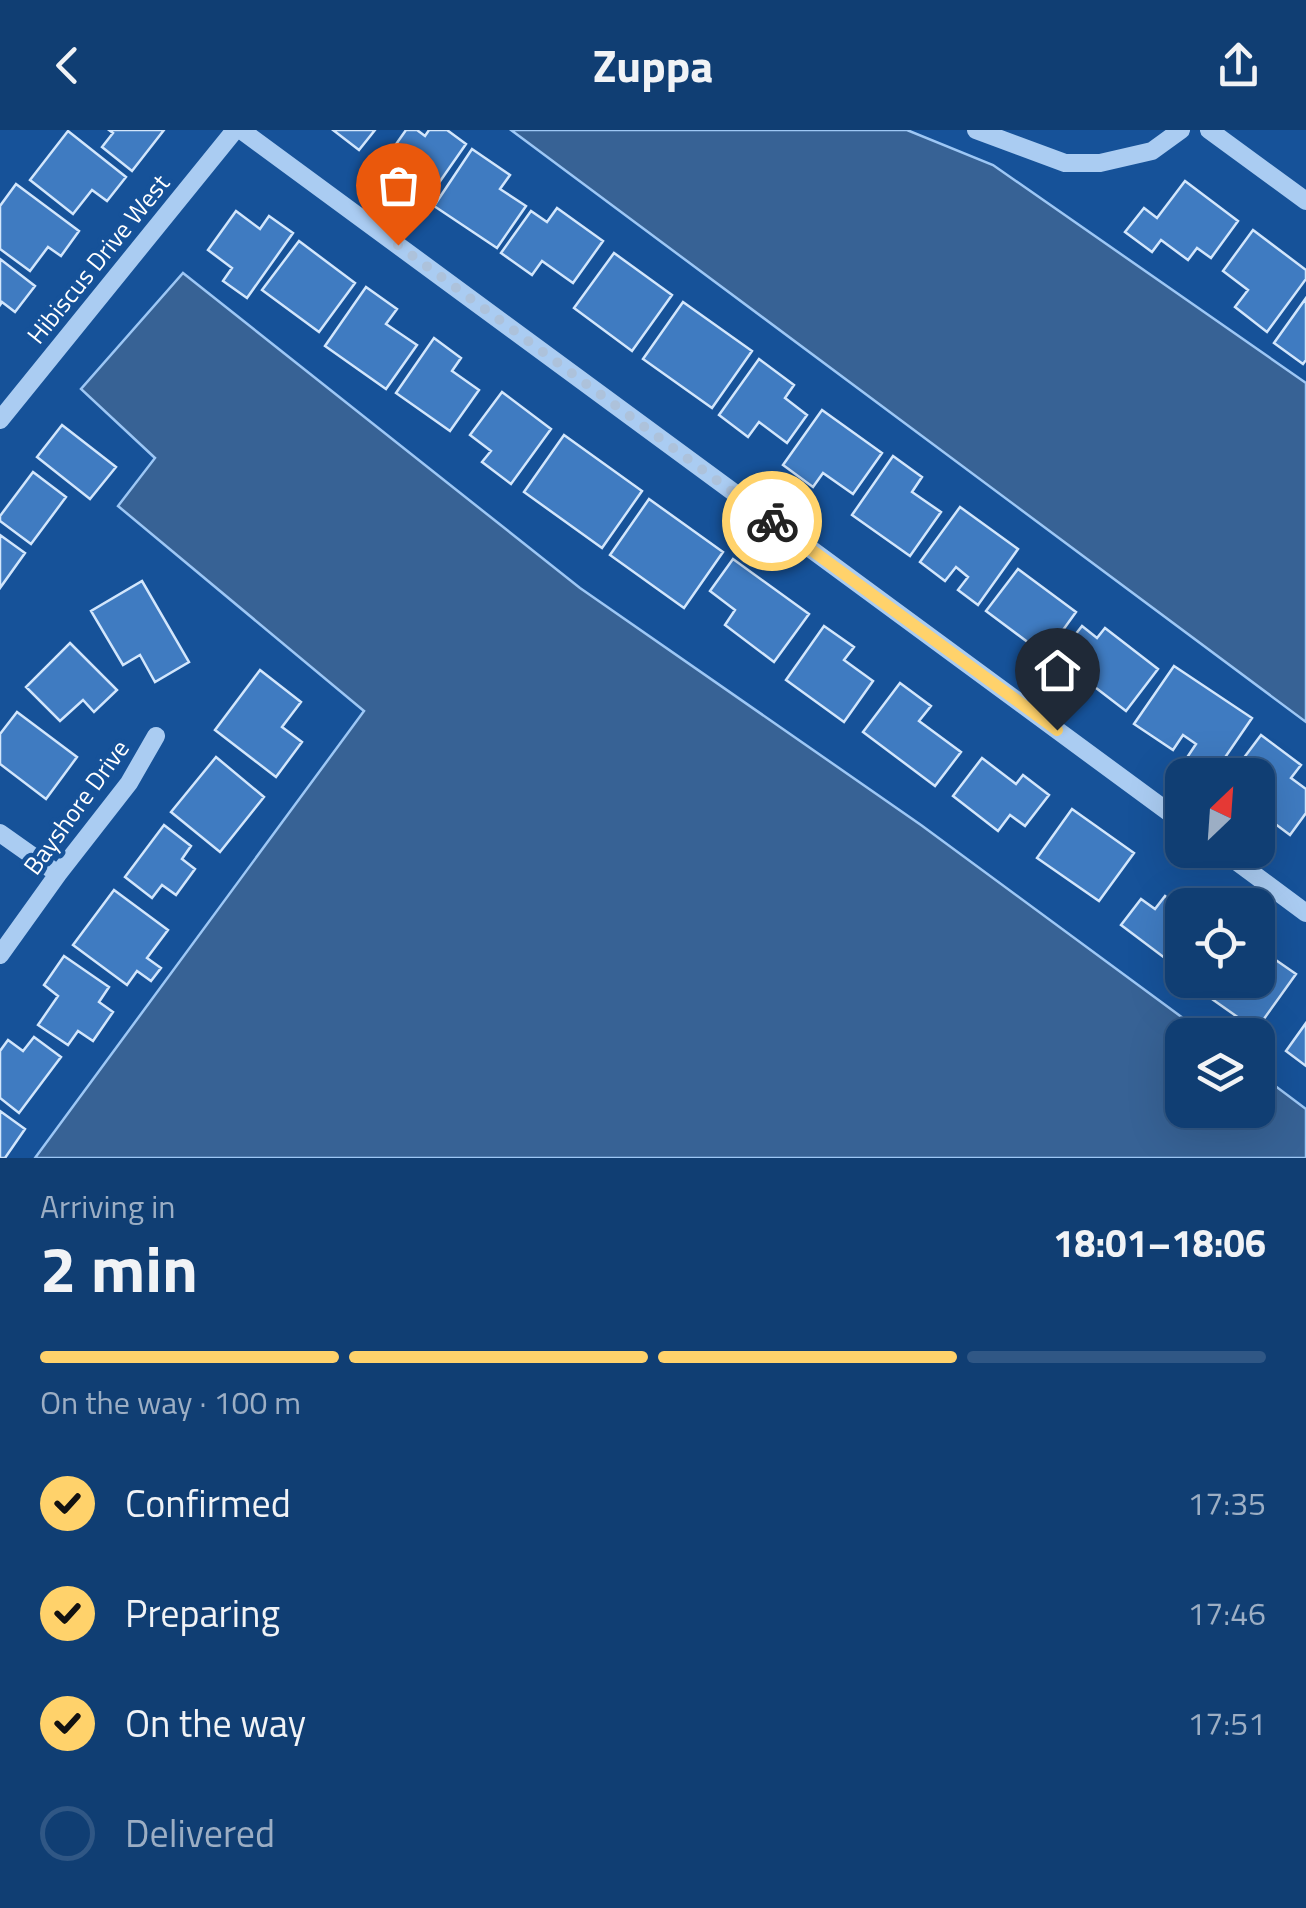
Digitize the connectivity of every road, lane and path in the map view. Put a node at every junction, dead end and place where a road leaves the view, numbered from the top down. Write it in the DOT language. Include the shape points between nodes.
graph roads {
  1 [pos="238,130"];
  2 [pos="976,130"];
  3 [pos="1181,130"];
  4 [pos="1209,130"];
  5 [pos="1306,201"];
  6 [pos="0,420"];
  7 [pos="156,736"];
  8 [pos="1165,810"];
  9 [pos="0,833"];
  10 [pos="1245,868"];
  11 [pos="58,874"];
  12 [pos="1306,913"];
  13 [pos="0,954"];
  1 -- 6 [label="street, Hibiscus Drive West"];
  1 -- 8 [label="street"];
  2 -- 3 [label="street" via="1065,163 1152,151"];
  4 -- 5 [label="street"];
  7 -- 11 [label="street, Bayshore Drive"];
  9 -- 11 [label="street"];
  10 -- 12 [label="street"];
  11 -- 13 [label="street, Bayshore Drive"];
}
